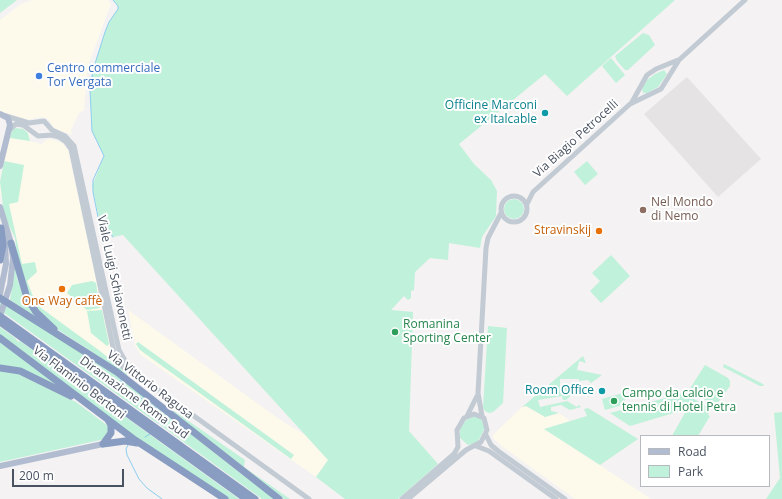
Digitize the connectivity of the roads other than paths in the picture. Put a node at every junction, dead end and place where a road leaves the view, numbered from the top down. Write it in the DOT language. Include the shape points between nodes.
graph roads {
  1 [pos="745,0"];
  2 [pos="679,60"];
  3 [pos="632,102"];
  4 [pos="2,115"];
  5 [pos="9,130"];
  6 [pos="1,159"];
  7 [pos="0,166"];
  8 [pos="533,192"];
  9 [pos="520,196"];
  10 [pos="527,204"];
  11 [pos="0,207"];
  12 [pos="501,213"];
  13 [pos="508,221"];
  14 [pos="496,226"];
  15 [pos="0,227"];
  16 [pos="12,243"];
  17 [pos="0,260"];
  18 [pos="1,291"];
  19 [pos="0,298"];
  20 [pos="0,316"];
  21 [pos="0,322"];
  22 [pos="0,338"];
  23 [pos="69,342"];
  24 [pos="0,368"];
  25 [pos="478,393"];
  26 [pos="99,413"];
  27 [pos="467,416"];
  28 [pos="482,416"];
  29 [pos="106,418"];
  30 [pos="486,434"];
  31 [pos="458,439"];
  32 [pos="103,444"];
  33 [pos="144,446"];
  34 [pos="475,446"];
  35 [pos="0,466"];
  36 [pos="225,499"];
  37 [pos="246,499"];
  38 [pos="255,499"];
  39 [pos="279,499"];
  40 [pos="305,499"];
  41 [pos="309,499"];
  42 [pos="402,499"];
  43 [pos="408,499"];
  44 [pos="556,499"];
  45 [pos="565,499"];
  1 -- 2 [label="street, Via Biagio Petrocelli"];
  2 -- 3 [label="street, Via Biagio Petrocelli" via="660,90"];
  2 -- 3 [label="street, Via Biagio Petrocelli" via="647,75"];
  3 -- 8 [label="street, Via Biagio Petrocelli"];
  4 -- 5 [label="main road" via="10,120"];
  4 -- 41 [label="street, Viale Luigi Schiavonetti" via="29,123 44,121 52,130 67,137 75,148 119,350 127,364 140,377"];
  5 -- 6 [label="main road"];
  5 -- 40 [label="street, Viale Luigi Schiavonetti" via="14,125 22,125 38,136 59,137 71,149 114,352 119,362 134,376"];
  6 -- 7 [label="main road"];
  8 -- 9 [label="street, Via Biagio Petrocelli"];
  8 -- 10 [label="street, Via Biagio Petrocelli"];
  9 -- 10 [label="street"];
  9 -- 12 [label="street" via="505,199"];
  10 -- 13 [label="street" via="527,213 523,220"];
  11 -- 16 [label="main road"];
  12 -- 13 [label="street"];
  12 -- 14 [label="street"];
  13 -- 14 [label="street"];
  14 -- 25 [label="street" via="486,246"];
  15 -- 17 [label="highway" via="4,245"];
  15 -- 18 [label="main road" via="7,251"];
  16 -- 20 [label="main road" via="12,270"];
  16 -- 23 [label="highway" via="29,302 39,316"];
  19 -- 23 [label="highway, Via Vittorio Ragusa"];
  20 -- 38 [label="highway, Diramazione Roma Sud"];
  21 -- 37 [label="highway, Diramazione Roma Sud"];
  22 -- 26 [label="highway, Via Flaminio Bertoni"];
  23 -- 39 [label="highway, Via Vittorio Ragusa" via="136,386"];
  24 -- 26 [label="highway" via="20,371 68,394"];
  25 -- 27 [label="street"];
  25 -- 28 [label="street"];
  26 -- 29 [label="highway, Via Flaminio Bertoni"];
  27 -- 28 [label="street"];
  27 -- 31 [label="street" via="458,428"];
  28 -- 30 [label="street" via="487,423"];
  29 -- 32 [label="highway" via="111,425 111,431"];
  29 -- 33 [label="highway, Via Flaminio Bertoni"];
  30 -- 34 [label="street"];
  30 -- 45 [label="street" via="491,445 498,451"];
  31 -- 34 [label="street" via="464,446"];
  31 -- 42 [label="street" via="458,447 453,455"];
  32 -- 33 [label="highway" via="128,440"];
  32 -- 35 [label="main road"];
  33 -- 36 [label="highway"];
  34 -- 43 [label="street" via="466,450"];
  34 -- 44 [label="street" via="489,451"];
}
